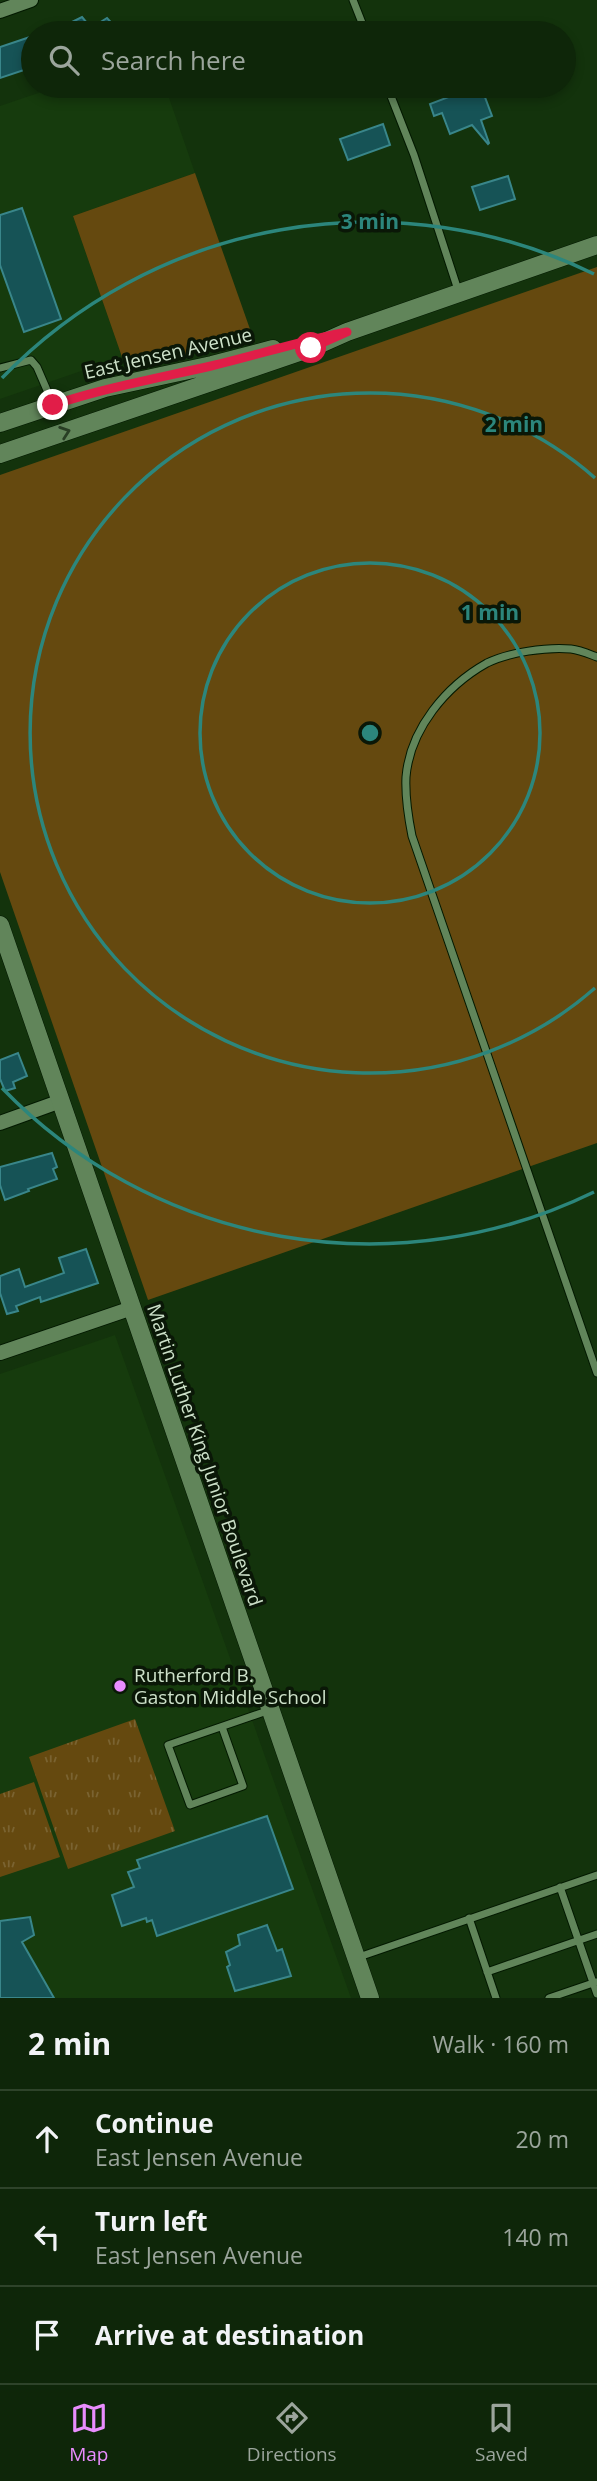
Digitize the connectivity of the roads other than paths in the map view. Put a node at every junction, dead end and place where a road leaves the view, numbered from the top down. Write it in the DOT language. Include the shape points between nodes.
graph roads {
  1 [pos="31,0"];
  2 [pos="353,0"];
  3 [pos="0,11"];
  4 [pos="361,21"];
  5 [pos="392,98"];
  6 [pos="597,245"];
  7 [pos="459,293"];
  8 [pos="347,332"];
  9 [pos="0,368"];
  10 [pos="53,405"];
  11 [pos="0,423"];
  12 [pos="0,454"];
  13 [pos="597,657"];
  14 [pos="0,925"];
  15 [pos="61,1101"];
  16 [pos="0,1123"];
  17 [pos="132,1308"];
  18 [pos="0,1353"];
  19 [pos="597,1373"];
  20 [pos="270,1709"];
  21 [pos="222,1727"];
  22 [pos="597,1875"];
  23 [pos="560,1887"];
  24 [pos="469,1918"];
  25 [pos="597,1934"];
  26 [pos="579,1940"];
  27 [pos="356,1958"];
  28 [pos="487,1972"];
  29 [pos="595,1982"];
  30 [pos="597,1994"];
  31 [pos="370,1998"];
  32 [pos="496,1998"];
  33 [pos="549,1998"];
  1 -- 3 [label="street"];
  2 -- 4 [label="lane"];
  5 -- 7 [label="lane"];
  6 -- 7 [label="street, East Jensen Avenue"];
  7 -- 8 [label="street, East Jensen Avenue"];
  8 -- 10 [label="street, East Jensen Avenue"];
  12 -- 8 [label="street, East Jensen Avenue, one-way"];
  9 -- 10 [label="lane" via="31,360"];
  10 -- 11 [label="street, East Jensen Avenue"];
  13 -- 19 [label="lane" via="573,649 532,650 489,662 461,681 433,708 415,742 406,775 406,807 412,836"];
  14 -- 15 [label="street, Martin Luther King Junior Boulevard"];
  15 -- 16 [label="street"];
  15 -- 17 [label="street, Martin Luther King Junior Boulevard"];
  17 -- 18 [label="street"];
  17 -- 20 [label="street, Martin Luther King Junior Boulevard"];
  20 -- 21 [label="lane"];
  20 -- 27 [label="street, Martin Luther King Junior Boulevard"];
  21 -- 21 [label="lane" via="169,1745 190,1805 243,1786"];
  22 -- 23 [label="lane"];
  23 -- 24 [label="lane"];
  23 -- 26 [label="lane"];
  24 -- 27 [label="lane"];
  24 -- 28 [label="lane"];
  25 -- 26 [label="lane"];
  26 -- 28 [label="lane"];
  26 -- 29 [label="lane"];
  27 -- 31 [label="street, Martin Luther King Junior Boulevard"];
  28 -- 32 [label="lane"];
  29 -- 30 [label="lane"];
  29 -- 33 [label="lane"];
}
